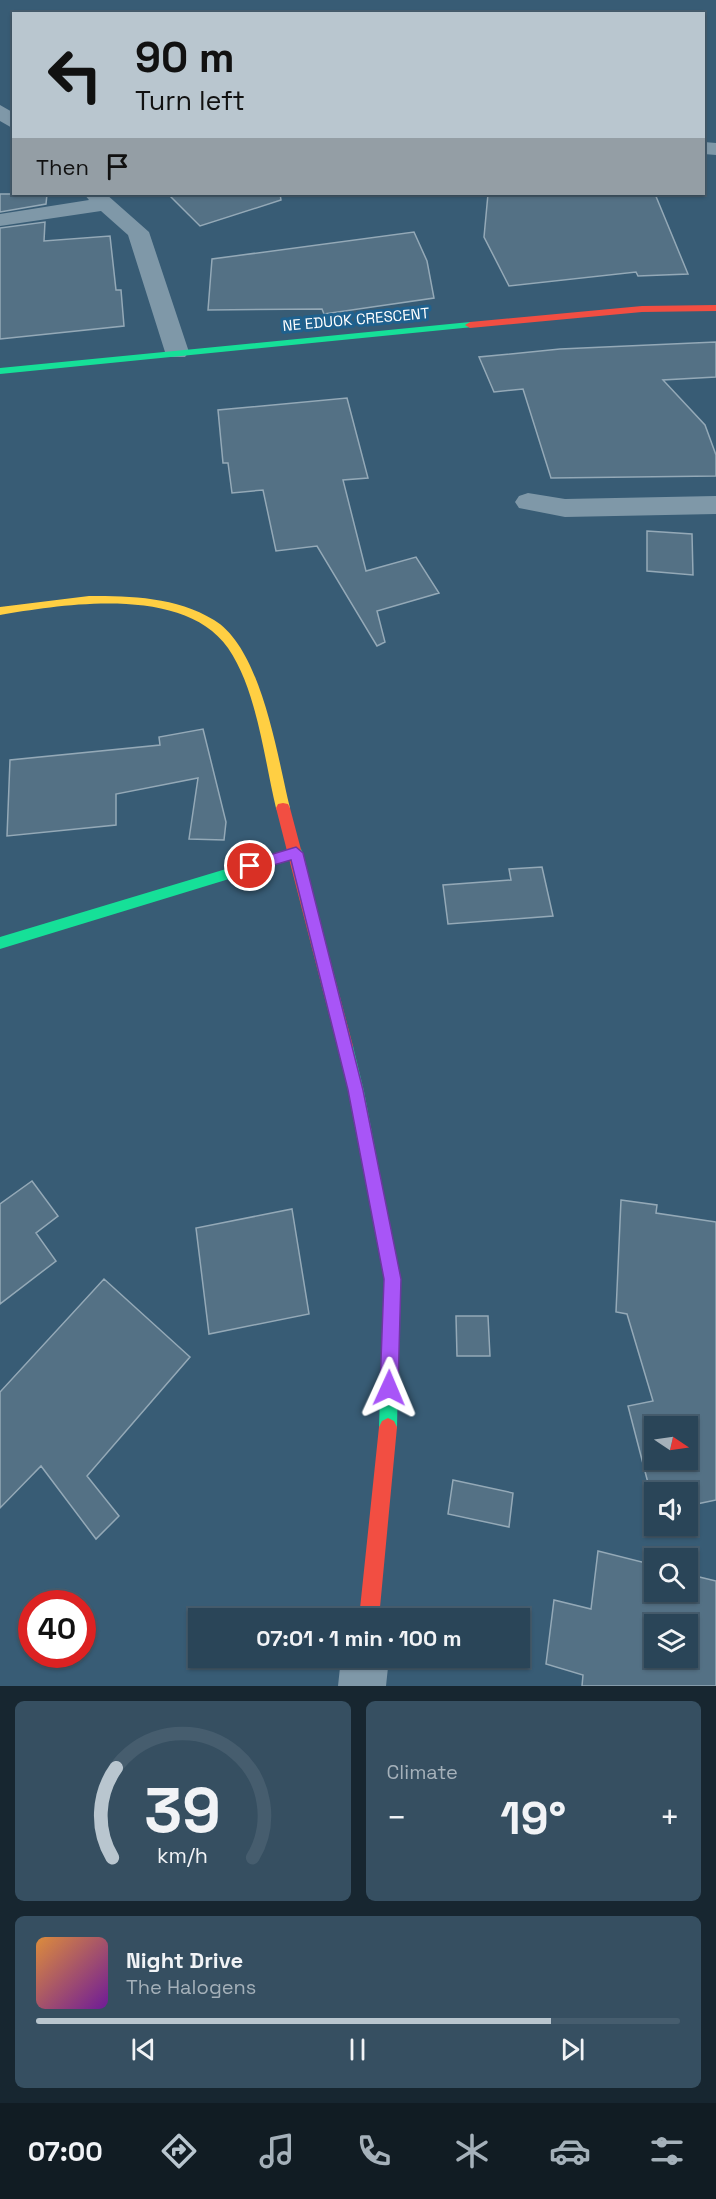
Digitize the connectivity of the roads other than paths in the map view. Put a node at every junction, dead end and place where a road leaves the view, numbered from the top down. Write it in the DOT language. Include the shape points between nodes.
graph roads {
  1 [pos="0,111"];
  2 [pos="12,121"];
  3 [pos="101,199"];
  4 [pos="0,220"];
  5 [pos="716,308"];
  6 [pos="177,352"];
  7 [pos="0,371"];
  8 [pos="528,502"];
  9 [pos="716,506"];
  10 [pos="0,611"];
  11 [pos="296,853"];
  12 [pos="0,943"];
  13 [pos="370,1608"];
  14 [pos="364,1668"];
  15 [pos="362,1686"];
  1 -- 2 [label="street"];
  3 -- 4 [label="street"];
  3 -- 6 [label="street" via="138,232"];
  5 -- 6 [label="street, NE EDUOK CRESCENT" via="642,309"];
  6 -- 7 [label="street, NE EDUOK CRESCENT"];
  8 -- 9 [label="street" via="565,508"];
  10 -- 11 [label="street" via="96,600 148,602 188,610 224,633 250,678"];
  11 -- 12 [label="street"];
  11 -- 13 [label="street" via="356,1090 392,1279 388,1431"];
  14 -- 15 [label="street"];
}
